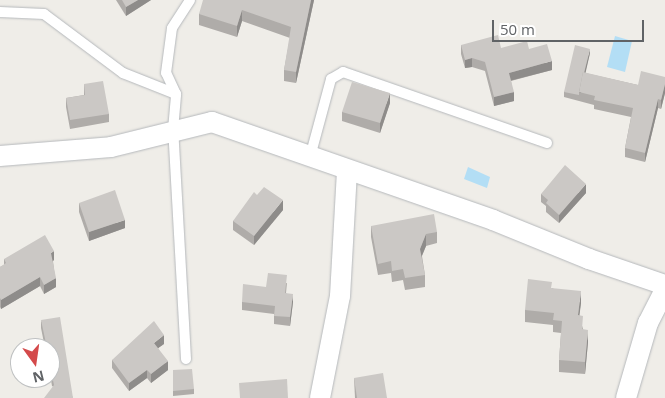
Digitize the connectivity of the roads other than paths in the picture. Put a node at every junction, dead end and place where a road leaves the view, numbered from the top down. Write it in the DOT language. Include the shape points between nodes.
graph roads {
  1 [pos="190,0"];
  2 [pos="0,12"];
  3 [pos="176,94"];
  4 [pos="173,130"];
  5 [pos="547,143"];
  6 [pos="0,156"];
  7 [pos="310,157"];
  8 [pos="347,172"];
  9 [pos="665,286"];
  10 [pos="665,290"];
  11 [pos="186,359"];
  12 [pos="320,398"];
  13 [pos="626,398"];
  1 -- 3 [label="lane" via="172,28 166,73"];
  2 -- 3 [label="lane" via="44,14 123,73"];
  3 -- 4 [label="lane"];
  4 -- 6 [label="street" via="111,147"];
  4 -- 7 [label="street" via="212,122"];
  4 -- 11 [label="lane"];
  5 -- 7 [label="lane" via="344,72 331,79"];
  7 -- 8 [label="street"];
  8 -- 9 [label="street" via="493,220"];
  8 -- 12 [label="street" via="340,296"];
  10 -- 13 [label="street" via="648,323"];
}
